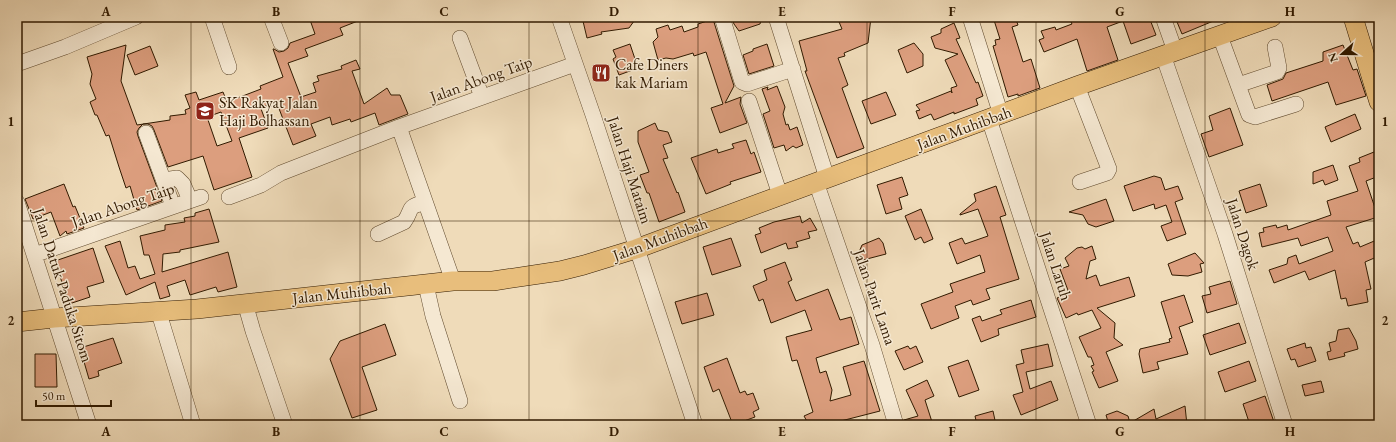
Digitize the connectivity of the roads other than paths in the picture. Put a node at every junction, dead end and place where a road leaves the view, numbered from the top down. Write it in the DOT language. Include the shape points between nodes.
graph roads {
  1 [pos="136,17"];
  2 [pos="212,17"];
  3 [pos="271,17"];
  4 [pos="559,17"];
  5 [pos="722,17"];
  6 [pos="776,17"];
  7 [pos="970,17"];
  8 [pos="1163,17"];
  9 [pos="1272,17"];
  10 [pos="1353,17"];
  11 [pos="1360,17"];
  12 [pos="112,21"];
  13 [pos="1220,36"];
  14 [pos="460,38"];
  15 [pos="281,43"];
  16 [pos="1275,47"];
  17 [pos="1169,53"];
  18 [pos="19,60"];
  19 [pos="575,64"];
  20 [pos="229,67"];
  21 [pos="793,69"];
  22 [pos="1379,76"];
  23 [pos="1238,85"];
  24 [pos="1077,86"];
  25 [pos="482,97"];
  26 [pos="748,100"];
  27 [pos="1379,102"];
  28 [pos="1296,104"];
  29 [pos="995,117"];
  30 [pos="399,127"];
  31 [pos="146,133"];
  32 [pos="164,180"];
  33 [pos="821,180"];
  34 [pos="1080,182"];
  35 [pos="780,195"];
  36 [pos="229,197"];
  37 [pos="17,202"];
  38 [pos="425,202"];
  39 [pos="174,206"];
  40 [pos="378,234"];
  41 [pos="636,248"];
  42 [pos="34,255"];
  43 [pos="452,281"];
  44 [pos="426,285"];
  45 [pos="245,303"];
  46 [pos="158,310"];
  47 [pos="54,318"];
  48 [pos="17,322"];
  49 [pos="460,401"];
  50 [pos="89,425"];
  51 [pos="193,425"];
  52 [pos="285,425"];
  53 [pos="695,425"];
  54 [pos="896,425"];
  55 [pos="1089,425"];
  56 [pos="1284,425"];
  1 -- 12 [label="street"];
  2 -- 20 [label="street"];
  3 -- 15 [label="street"];
  4 -- 19 [label="street, Jalan Haji Mataim"];
  5 -- 21 [label="street" via="742,82 747,84"];
  6 -- 21 [label="street, Jalan Parit Lama"];
  7 -- 29 [label="street, Jalan Laruh"];
  8 -- 17 [label="street, Jalan Dagok"];
  9 -- 13 [label="main road, Jalan Muhibbah"];
  10 -- 27 [label="main road"];
  11 -- 22 [label="main road"];
  12 -- 18 [label="street" via="65,47"];
  13 -- 17 [label="main road, Jalan Muhibbah"];
  13 -- 23 [label="street"];
  14 -- 25 [label="street"];
  16 -- 23 [label="street" via="1279,68 1277,72"];
  17 -- 24 [label="main road, Jalan Muhibbah"];
  17 -- 56 [label="street, Jalan Dagok"];
  19 -- 25 [label="street, Jalan Abong Taip"];
  19 -- 41 [label="street, Jalan Haji Mataim"];
  21 -- 33 [label="street, Jalan Parit Lama"];
  23 -- 28 [label="street" via="1249,114 1255,117"];
  24 -- 29 [label="main road, Jalan Muhibbah"];
  24 -- 34 [label="street" via="1108,169 1106,173"];
  25 -- 30 [label="street, Jalan Abong Taip"];
  26 -- 35 [label="street"];
  29 -- 33 [label="main road, Jalan Muhibbah"];
  29 -- 55 [label="street, Jalan Laruh"];
  30 -- 36 [label="street, Jalan Abong Taip" via="282,173 261,185"];
  30 -- 38 [label="street"];
  31 -- 32 [label="street"];
  32 -- 39 [label="street"];
  32 -- 39 [label="street, Jalan Abong Taip" via="177,178 195,198"];
  33 -- 35 [label="main road, Jalan Muhibbah"];
  33 -- 54 [label="street, Jalan Parit Lama"];
  35 -- 41 [label="main road, Jalan Muhibbah"];
  37 -- 42 [label="street, Jalan Datuk Paduka Sitom"];
  38 -- 40 [label="street" via="413,206 404,222"];
  38 -- 43 [label="street"];
  39 -- 42 [label="street, Jalan Abong Taip"];
  41 -- 43 [label="main road, Jalan Muhibbah" via="560,271 493,281"];
  41 -- 53 [label="street, Jalan Haji Mataim"];
  42 -- 47 [label="street, Jalan Datuk Paduka Sitom"];
  43 -- 44 [label="main road, Jalan Muhibbah"];
  44 -- 45 [label="main road, Jalan Muhibbah"];
  44 -- 49 [label="street" via="433,316"];
  45 -- 46 [label="main road, Jalan Muhibbah" via="197,309"];
  45 -- 52 [label="street"];
  46 -- 47 [label="main road, Jalan Muhibbah"];
  46 -- 51 [label="street"];
  47 -- 48 [label="main road, Jalan Muhibbah"];
  47 -- 50 [label="street, Jalan Datuk Paduka Sitom"];
}
